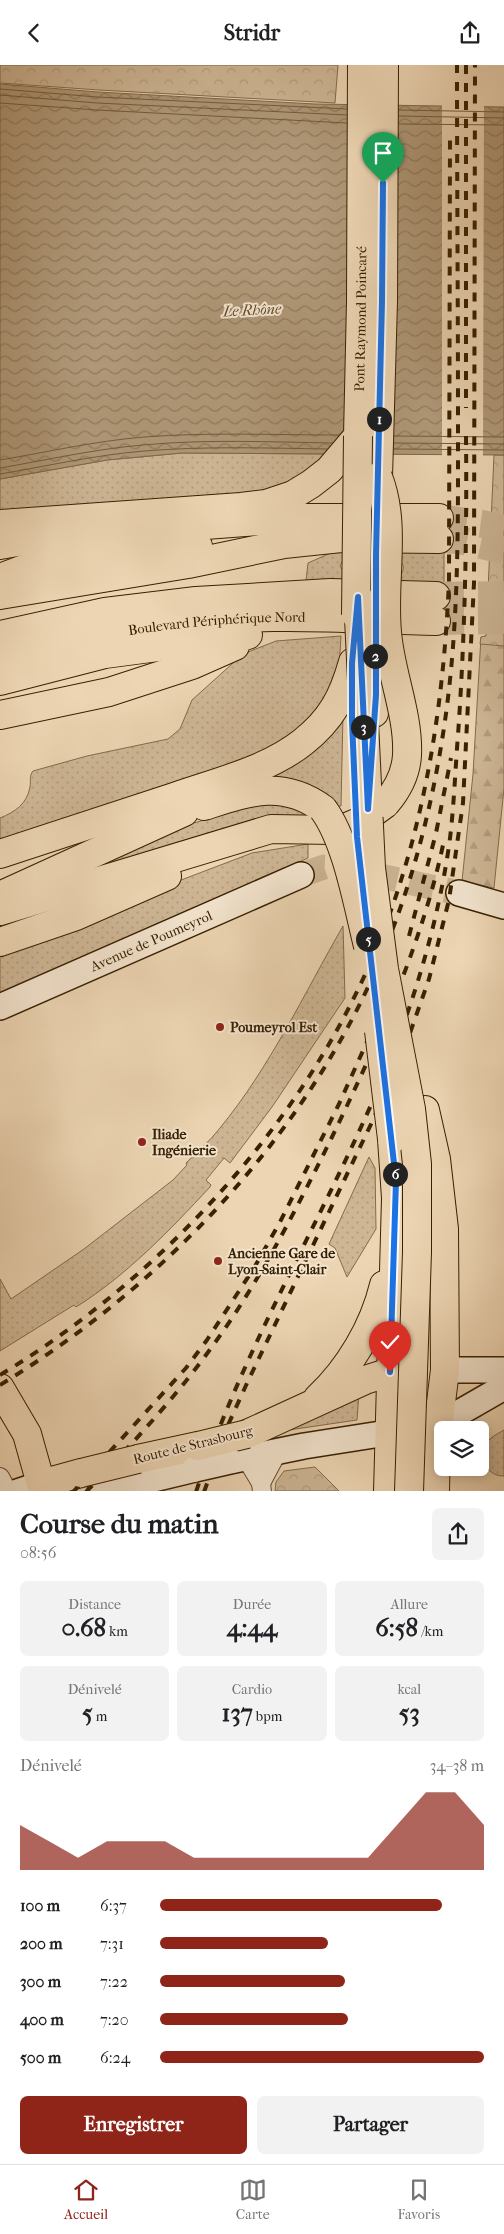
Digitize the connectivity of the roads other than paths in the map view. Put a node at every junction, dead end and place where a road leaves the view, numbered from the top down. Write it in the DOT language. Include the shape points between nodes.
graph roads {
  1 [pos="362,65"];
  2 [pos="384,65"];
  3 [pos="358,436"];
  4 [pos="378,477"];
  5 [pos="0,524"];
  6 [pos="101,535"];
  7 [pos="329,540"];
  8 [pos="284,544"];
  9 [pos="0,545"];
  10 [pos="0,559"];
  11 [pos="0,578"];
  12 [pos="178,584"];
  13 [pos="0,586"];
  14 [pos="0,595"];
  15 [pos="358,597"];
  16 [pos="0,604"];
  17 [pos="0,610"];
  18 [pos="378,631"];
  19 [pos="264,633"];
  20 [pos="0,635"];
  21 [pos="0,657"];
  22 [pos="352,663"];
  23 [pos="11,678"];
  24 [pos="376,695"];
  25 [pos="0,697"];
  26 [pos="0,705"];
  27 [pos="0,715"];
  28 [pos="377,806"];
  29 [pos="184,812"];
  30 [pos="306,829"];
  31 [pos="0,854"];
  32 [pos="0,871"];
  33 [pos="301,875"];
  34 [pos="459,893"];
  35 [pos="0,896"];
  36 [pos="504,906"];
  37 [pos="0,911"];
  38 [pos="0,942"];
  39 [pos="368,945"];
  40 [pos="0,1007"];
  41 [pos="394,1237"];
  42 [pos="445,1370"];
  43 [pos="504,1370"];
  44 [pos="390,1372"];
  45 [pos="504,1387"];
  46 [pos="0,1389"];
  47 [pos="309,1407"];
  48 [pos="439,1421"];
  49 [pos="445,1421"];
  50 [pos="434,1426"];
  51 [pos="389,1434"];
  52 [pos="241,1451"];
  53 [pos="278,1451"];
  54 [pos="136,1472"];
  55 [pos="436,1476"];
  56 [pos="0,1477"];
  57 [pos="261,1487"];
  58 [pos="33,1489"];
  59 [pos="8,1491"];
  60 [pos="100,1491"];
  61 [pos="395,1491"];
  62 [pos="435,1491"];
  1 -- 3 [label="main road, Pont Raymond Poincaré"];
  2 -- 4 [label="main road, Pont Raymond Poincaré"];
  3 -- 5 [label="main road" via="329,470 293,495 266,504"];
  3 -- 15 [label="main road, Pont Raymond Poincaré, bridge"];
  4 -- 18 [label="main road, Pont Raymond Poincaré"];
  4 -- 28 [label="main road, bridge" via="387,505 387,632 407,754 402,779"];
  6 -- 7 [label="main road" via="300,519 439,529"];
  6 -- 9 [label="main road" via="47,537"];
  6 -- 10 [label="main road"];
  7 -- 8 [label="main road"];
  7 -- 12 [label="main road" via="254,567"];
  8 -- 11 [label="main road" via="185,546 29,567"];
  8 -- 13 [label="main road" via="185,555"];
  8 -- 14 [label="main road" via="188,564"];
  12 -- 16 [label="main road" via="151,579"];
  12 -- 17 [label="main road"];
  15 -- 22 [label="main road, Pont Raymond Poincaré, bridge"];
  15 -- 28 [label="main road, bridge"];
  18 -- 19 [label="main road"];
  18 -- 20 [label="main road, Boulevard Périphérique Nord" via="436,608 330,593 196,601 105,612"];
  18 -- 21 [label="main road, Boulevard Périphérique Nord" via="281,617 196,622 106,633"];
  18 -- 24 [label="main road, Pont Raymond Poincaré"];
  19 -- 23 [label="main road" via="48,675"];
  19 -- 25 [label="main road"];
  19 -- 26 [label="main road" via="108,683"];
  19 -- 27 [label="main road" via="192,665 110,692"];
  22 -- 31 [label="main road" via="341,699 332,712 302,743 268,763"];
  22 -- 39 [label="main road, bridge" via="355,801"];
  24 -- 28 [label="main road, bridge"];
  24 -- 42 [label="main road" via="379,868 412,1055 433,1135 443,1207"];
  28 -- 30 [label="main road" via="371,816 347,827"];
  28 -- 61 [label="main road, bridge" via="374,901 411,1109 417,1164 417,1252"];
  29 -- 32 [label="main road"];
  29 -- 35 [label="main road"];
  29 -- 39 [label="main road, bridge" via="238,795 270,790 288,791 310,799 324,809 333,821 339,839"];
  30 -- 37 [label="main road" via="263,831"];
  30 -- 38 [label="main road" via="240,847 76,916"];
  33 -- 40 [label="main road, Avenue de Poumeyrol"];
  34 -- 36 [label="main road"];
  39 -- 41 [label="main road, bridge" via="396,1181"];
  41 -- 44 [label="main road"];
  41 -- 47 [label="main road" via="376,1313 357,1349"];
  42 -- 43 [label="main road"];
  42 -- 44 [label="main road, Route de Strasbourg"];
  42 -- 48 [label="main road"];
  44 -- 47 [label="main road, Route de Strasbourg" via="365,1380"];
  44 -- 51 [label="main road"];
  45 -- 49 [label="main road, Route de Strasbourg"];
  46 -- 58 [label="main road" via="27,1434"];
  47 -- 52 [label="main road, Route de Strasbourg"];
  50 -- 51 [label="main road, Route de Strasbourg"];
  51 -- 53 [label="main road, Route de Strasbourg"];
  51 -- 61 [label="main road"];
  52 -- 53 [label="main road, Route de Strasbourg"];
  52 -- 54 [label="main road, Route de Strasbourg, bridge"];
  52 -- 57 [label="street"];
  53 -- 57 [label="street"];
  54 -- 58 [label="main road, Route de Strasbourg, bridge" via="81,1473"];
  54 -- 60 [label="main road, Route de Strasbourg"];
  55 -- 62 [label="main road"];
  56 -- 59 [label="street"];
  61 -- 62 [label="main road" via="398,1482 418,1480"];
}
